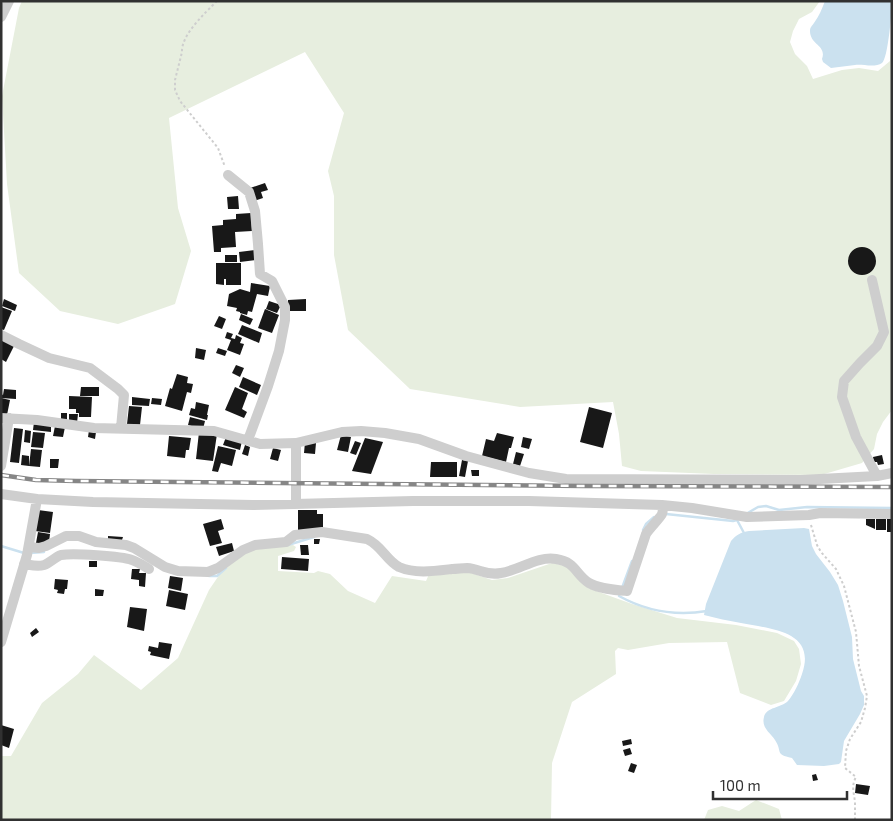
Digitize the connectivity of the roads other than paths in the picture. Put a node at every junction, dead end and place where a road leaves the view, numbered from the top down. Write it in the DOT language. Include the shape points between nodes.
graph roads {
  1 [pos="9,1"];
  2 [pos="1,17"];
  3 [pos="228,175"];
  4 [pos="872,280"];
  5 [pos="1,335"];
  6 [pos="5,418"];
  7 [pos="121,428"];
  8 [pos="248,440"];
  9 [pos="296,443"];
  10 [pos="1,466"];
  11 [pos="892,473"];
  12 [pos="877,476"];
  13 [pos="1,494"];
  14 [pos="37,499"];
  15 [pos="296,504"];
  16 [pos="662,511"];
  17 [pos="892,514"];
  18 [pos="27,554"];
  19 [pos="150,569"];
  20 [pos="1,642"];
  1 -- 2 [label="street"];
  3 -- 8 [label="street" via="249,192 260,274 272,280 285,307 279,351"];
  4 -- 12 [label="street" via="884,332 877,346 844,381 842,397 856,437"];
  5 -- 7 [label="street" via="50,358 90,368 118,389 124,396"];
  6 -- 7 [label="street"];
  6 -- 10 [label="street"];
  7 -- 8 [label="street" via="214,431"];
  8 -- 9 [label="street" via="260,444"];
  9 -- 12 [label="street" via="342,432 385,433 419,439 466,456 566,479 801,480"];
  9 -- 15 [label="street"];
  11 -- 12 [label="street"];
  13 -- 14 [label="street"];
  14 -- 15 [label="street"];
  14 -- 18 [label="street"];
  15 -- 16 [label="street" via="530,501"];
  16 -- 17 [label="street" via="692,508 742,516"];
  16 -- 18 [label="street" via="646,534 627,591 589,583 564,560 542,559 509,572 490,574 467,568 408,570 391,562 379,547 367,539 322,532 295,535 286,542 255,545 208,572 178,571 164,567 126,545 96,542 79,536 66,536"];
  18 -- 19 [label="street" via="35,566 58,556 83,554 132,560"];
  18 -- 20 [label="street"];
}
